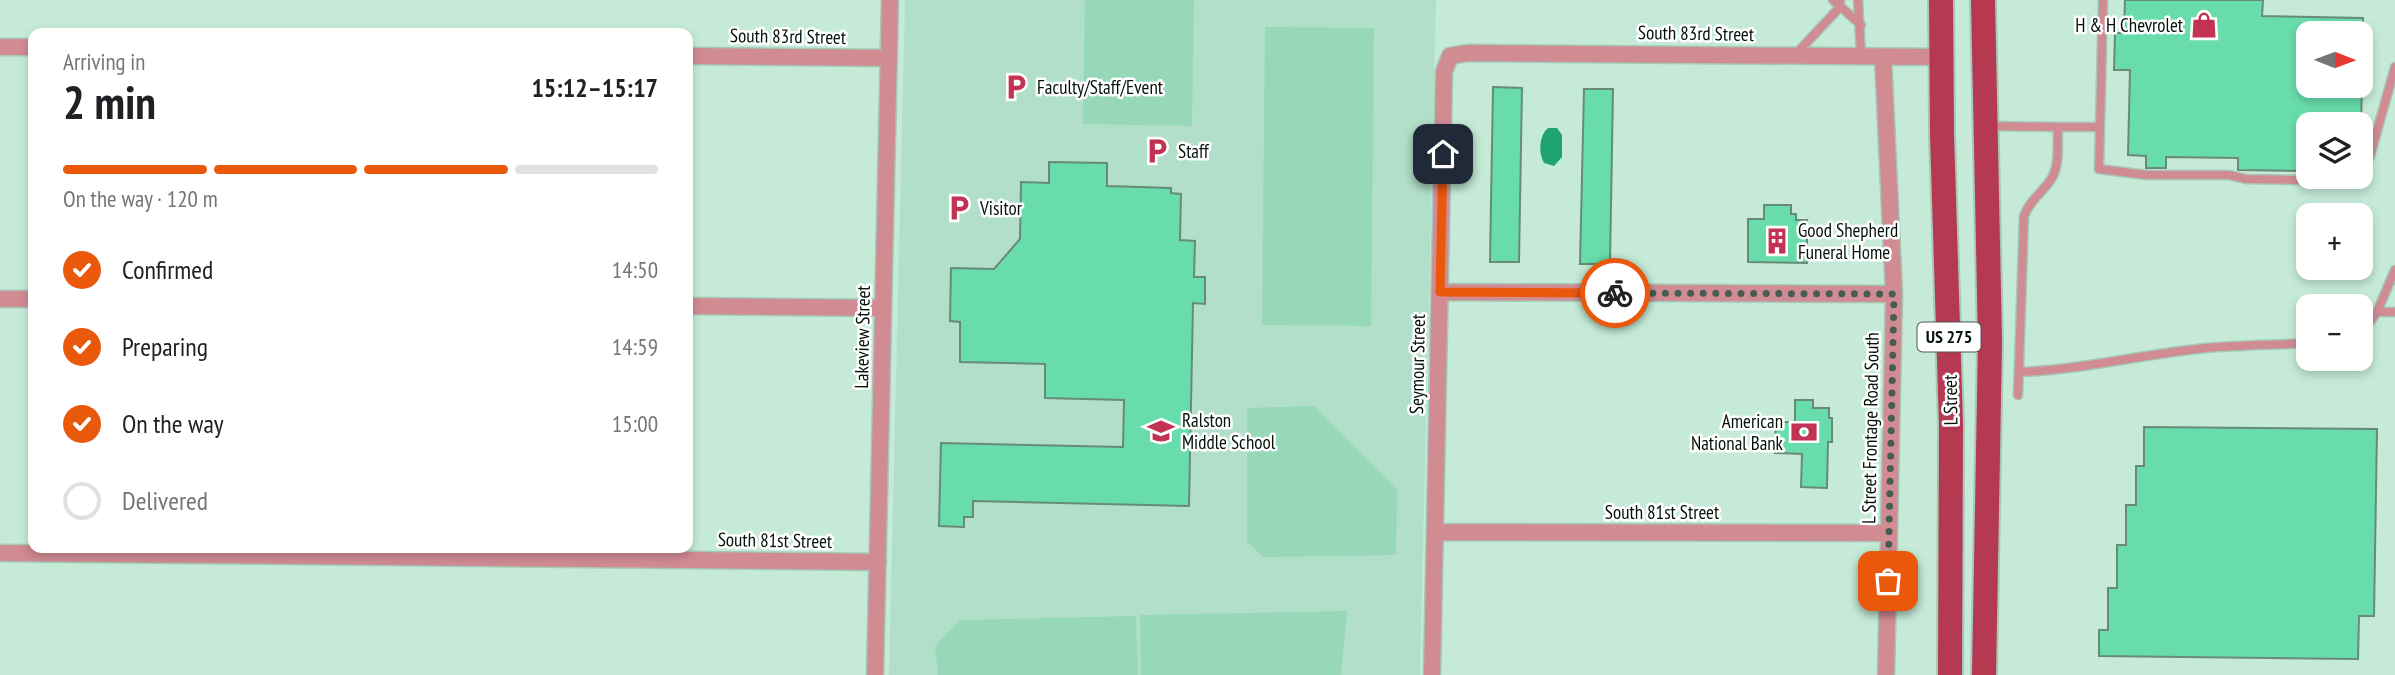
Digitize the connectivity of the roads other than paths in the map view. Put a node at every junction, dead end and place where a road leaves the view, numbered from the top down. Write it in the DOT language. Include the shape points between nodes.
graph roads {
  1 [pos="890,0"];
  2 [pos="1858,0"];
  3 [pos="1941,0"];
  4 [pos="1983,0"];
  5 [pos="2103,0"];
  6 [pos="1838,2"];
  7 [pos="1861,25"];
  8 [pos="0,47"];
  9 [pos="28,47"];
  10 [pos="1795,55"];
  11 [pos="693,56"];
  12 [pos="1450,56"];
  13 [pos="1861,56"];
  14 [pos="1883,57"];
  15 [pos="1941,57"];
  16 [pos="889,58"];
  17 [pos="2395,67"];
  18 [pos="1985,126"];
  19 [pos="2058,127"];
  20 [pos="2100,127"];
  21 [pos="2373,145"];
  22 [pos="2296,180"];
  23 [pos="2395,270"];
  24 [pos="1440,292"];
  25 [pos="1894,294"];
  26 [pos="0,299"];
  27 [pos="28,299"];
  28 [pos="693,306"];
  29 [pos="883,308"];
  30 [pos="2377,312"];
  31 [pos="2395,312"];
  32 [pos="2373,318"];
  33 [pos="2296,344"];
  34 [pos="2019,372"];
  35 [pos="2018,395"];
  36 [pos="1434,532"];
  37 [pos="1889,533"];
  38 [pos="0,553"];
  39 [pos="878,562"];
  40 [pos="875,675"];
  41 [pos="1432,675"];
  42 [pos="1886,675"];
  43 [pos="1950,675"];
  44 [pos="1984,675"];
  1 -- 16 [label="street, Lakeview Street"];
  2 -- 7 [label="lane"];
  3 -- 15 [label="main road, L Street / US 275"];
  4 -- 18 [label="main road, L Street / US 275"];
  5 -- 20 [label="lane"];
  6 -- 7 [label="lane"];
  6 -- 10 [label="lane"];
  7 -- 13 [label="lane"];
  8 -- 9 [label="street"];
  10 -- 12 [label="street, South 83rd Street"];
  10 -- 13 [label="street, South 83rd Street"];
  11 -- 16 [label="street, South 83rd Street"];
  12 -- 24 [label="street, Seymour Street" via="1444,72"];
  13 -- 14 [label="street, South 83rd Street"];
  14 -- 15 [label="street, South 83rd Street"];
  14 -- 25 [label="street, L Street Frontage Road South"];
  15 -- 43 [label="main road, L Street / US 275" via="1951,413"];
  16 -- 29 [label="street, Lakeview Street"];
  17 -- 21 [label="lane"];
  18 -- 19 [label="lane"];
  18 -- 44 [label="main road, L Street / US 275" via="1990,407"];
  19 -- 20 [label="lane"];
  19 -- 34 [label="lane" via="2056,168 2024,216"];
  20 -- 22 [label="lane" via="2099,169"];
  23 -- 30 [label="lane"];
  24 -- 25 [label="street"];
  24 -- 36 [label="street, Seymour Street"];
  25 -- 37 [label="street, L Street Frontage Road South"];
  26 -- 27 [label="street"];
  28 -- 29 [label="street"];
  29 -- 39 [label="street, Lakeview Street"];
  30 -- 31 [label="lane"];
  30 -- 32 [label="lane"];
  33 -- 34 [label="lane" via="2206,348 2067,370"];
  34 -- 35 [label="lane"];
  36 -- 37 [label="street, South 81st Street"];
  36 -- 41 [label="street, Seymour Street"];
  37 -- 42 [label="street, L Street Frontage Road South"];
  38 -- 39 [label="street, South 81st Street"];
  39 -- 40 [label="street, Lakeview Street"];
}
